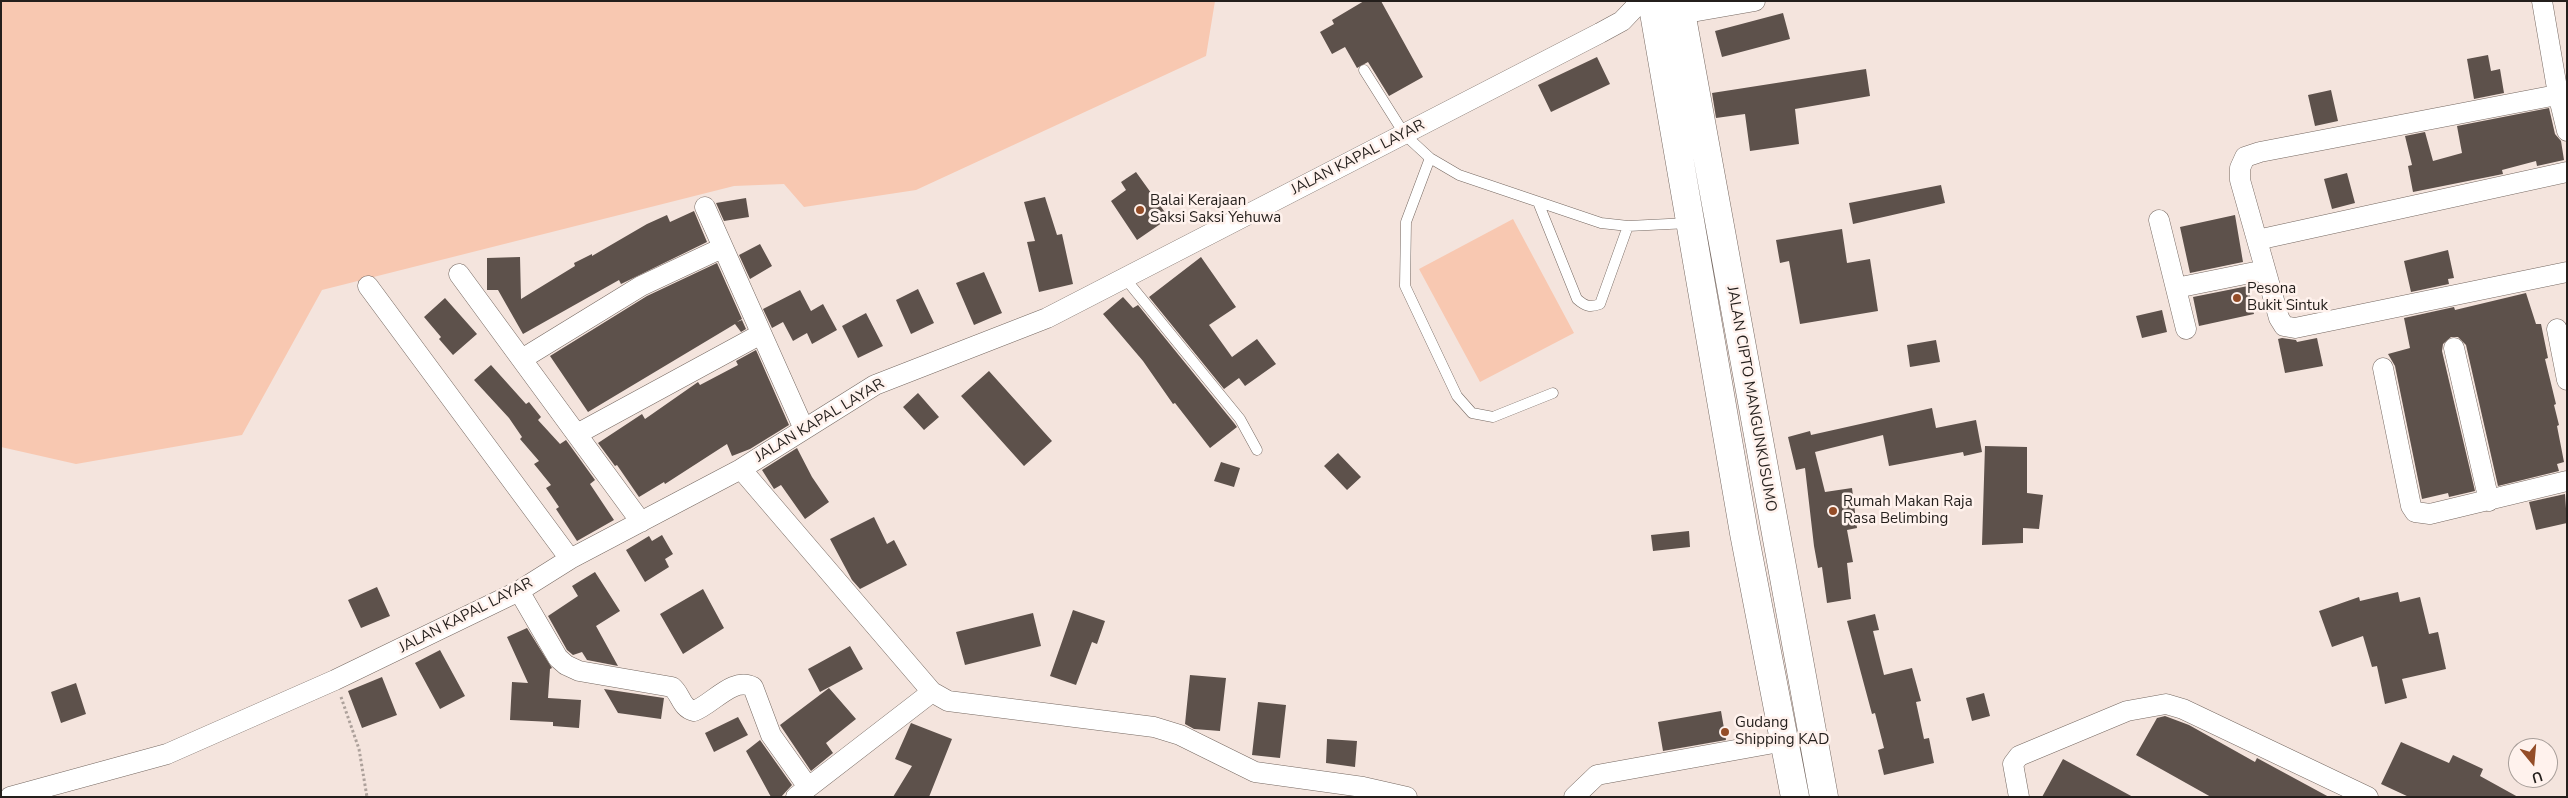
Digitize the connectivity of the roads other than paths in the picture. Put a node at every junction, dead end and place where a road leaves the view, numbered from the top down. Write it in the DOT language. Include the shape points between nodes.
graph roads {
  1 [pos="1755,1"];
  2 [pos="2542,1"];
  3 [pos="1661,7"];
  4 [pos="1364,70"];
  5 [pos="2562,93"];
  6 [pos="2567,131"];
  7 [pos="1405,135"];
  8 [pos="1430,158"];
  9 [pos="2567,172"];
  10 [pos="1538,202"];
  11 [pos="705,206"];
  12 [pos="2159,220"];
  13 [pos="1690,223"];
  14 [pos="1628,226"];
  15 [pos="2257,240"];
  16 [pos="722,248"];
  17 [pos="2265,270"];
  18 [pos="2567,272"];
  19 [pos="460,274"];
  20 [pos="1124,276"];
  21 [pos="368,286"];
  22 [pos="2176,288"];
  23 [pos="2186,329"];
  24 [pos="2557,329"];
  25 [pos="761,334"];
  26 [pos="2454,348"];
  27 [pos="522,359"];
  28 [pos="2383,368"];
  29 [pos="2567,380"];
  30 [pos="1553,393"];
  31 [pos="804,429"];
  32 [pos="577,434"];
  33 [pos="1257,450"];
  34 [pos="741,469"];
  35 [pos="2567,481"];
  36 [pos="2489,500"];
  37 [pos="641,522"];
  38 [pos="570,559"];
  39 [pos="519,591"];
  40 [pos="932,692"];
  41 [pos="1785,741"];
  42 [pos="50,792"];
  43 [pos="802,792"];
  44 [pos="10,797"];
  45 [pos="1408,797"];
  46 [pos="1574,797"];
  47 [pos="1795,797"];
  48 [pos="1824,797"];
  49 [pos="2019,797"];
  50 [pos="2368,797"];
  1 -- 3 [label="street"];
  2 -- 5 [label="street"];
  3 -- 7 [label="street, JALAN KAPAL LAYAR" via="1622,21"];
  3 -- 13 [label="street, JALAN CIPTO MANGUNKUSUMO"];
  3 -- 48 [label="street, JALAN CIPTO MANGUNKUSUMO"];
  4 -- 7 [label="lane"];
  5 -- 6 [label="street"];
  5 -- 15 [label="street" via="2260,152 2245,158 2240,168 2240,180"];
  7 -- 8 [label="lane"];
  7 -- 20 [label="street, JALAN KAPAL LAYAR"];
  8 -- 10 [label="lane" via="1459,175"];
  8 -- 30 [label="lane" via="1406,222 1405,286 1457,396 1472,413 1494,417"];
  9 -- 15 [label="street"];
  10 -- 14 [label="lane" via="1601,223"];
  10 -- 14 [label="lane" via="1577,299 1584,306 1600,304"];
  11 -- 16 [label="street"];
  12 -- 22 [label="street"];
  13 -- 14 [label="lane"];
  13 -- 41 [label="street, JALAN CIPTO MANGUNKUSUMO" via="1744,533"];
  15 -- 17 [label="street"];
  16 -- 25 [label="street"];
  16 -- 27 [label="street" via="641,286"];
  17 -- 18 [label="street" via="2279,318 2284,326 2295,328"];
  17 -- 22 [label="street"];
  19 -- 27 [label="street"];
  20 -- 31 [label="street, JALAN KAPAL LAYAR" via="1047,318 875,385"];
  20 -- 33 [label="lane" via="1240,419"];
  21 -- 38 [label="street"];
  22 -- 23 [label="street"];
  24 -- 29 [label="street"];
  25 -- 31 [label="street"];
  25 -- 32 [label="street"];
  26 -- 36 [label="street"];
  27 -- 32 [label="street"];
  28 -- 36 [label="street" via="2411,506 2415,512 2430,514"];
  31 -- 34 [label="street, JALAN KAPAL LAYAR"];
  32 -- 37 [label="street"];
  34 -- 37 [label="street, JALAN KAPAL LAYAR"];
  34 -- 40 [label="street"];
  35 -- 36 [label="street"];
  37 -- 38 [label="street, JALAN KAPAL LAYAR"];
  38 -- 39 [label="street, JALAN KAPAL LAYAR"];
  39 -- 42 [label="street, JALAN KAPAL LAYAR" via="335,680 167,754"];
  39 -- 43 [label="street" via="558,658 579,671 672,687 685,707 694,711 704,708 736,685 746,683 753,687 771,735"];
  40 -- 43 [label="street"];
  40 -- 45 [label="street" via="948,701 1154,727 1180,735 1255,772 1363,787"];
  41 -- 46 [label="street" via="1597,775"];
  41 -- 47 [label="street, JALAN CIPTO MANGUNKUSUMO"];
  42 -- 44 [label="street, JALAN KAPAL LAYAR"];
  49 -- 50 [label="street" via="2013,764 2019,756 2127,711 2166,704 2183,709"];
}
